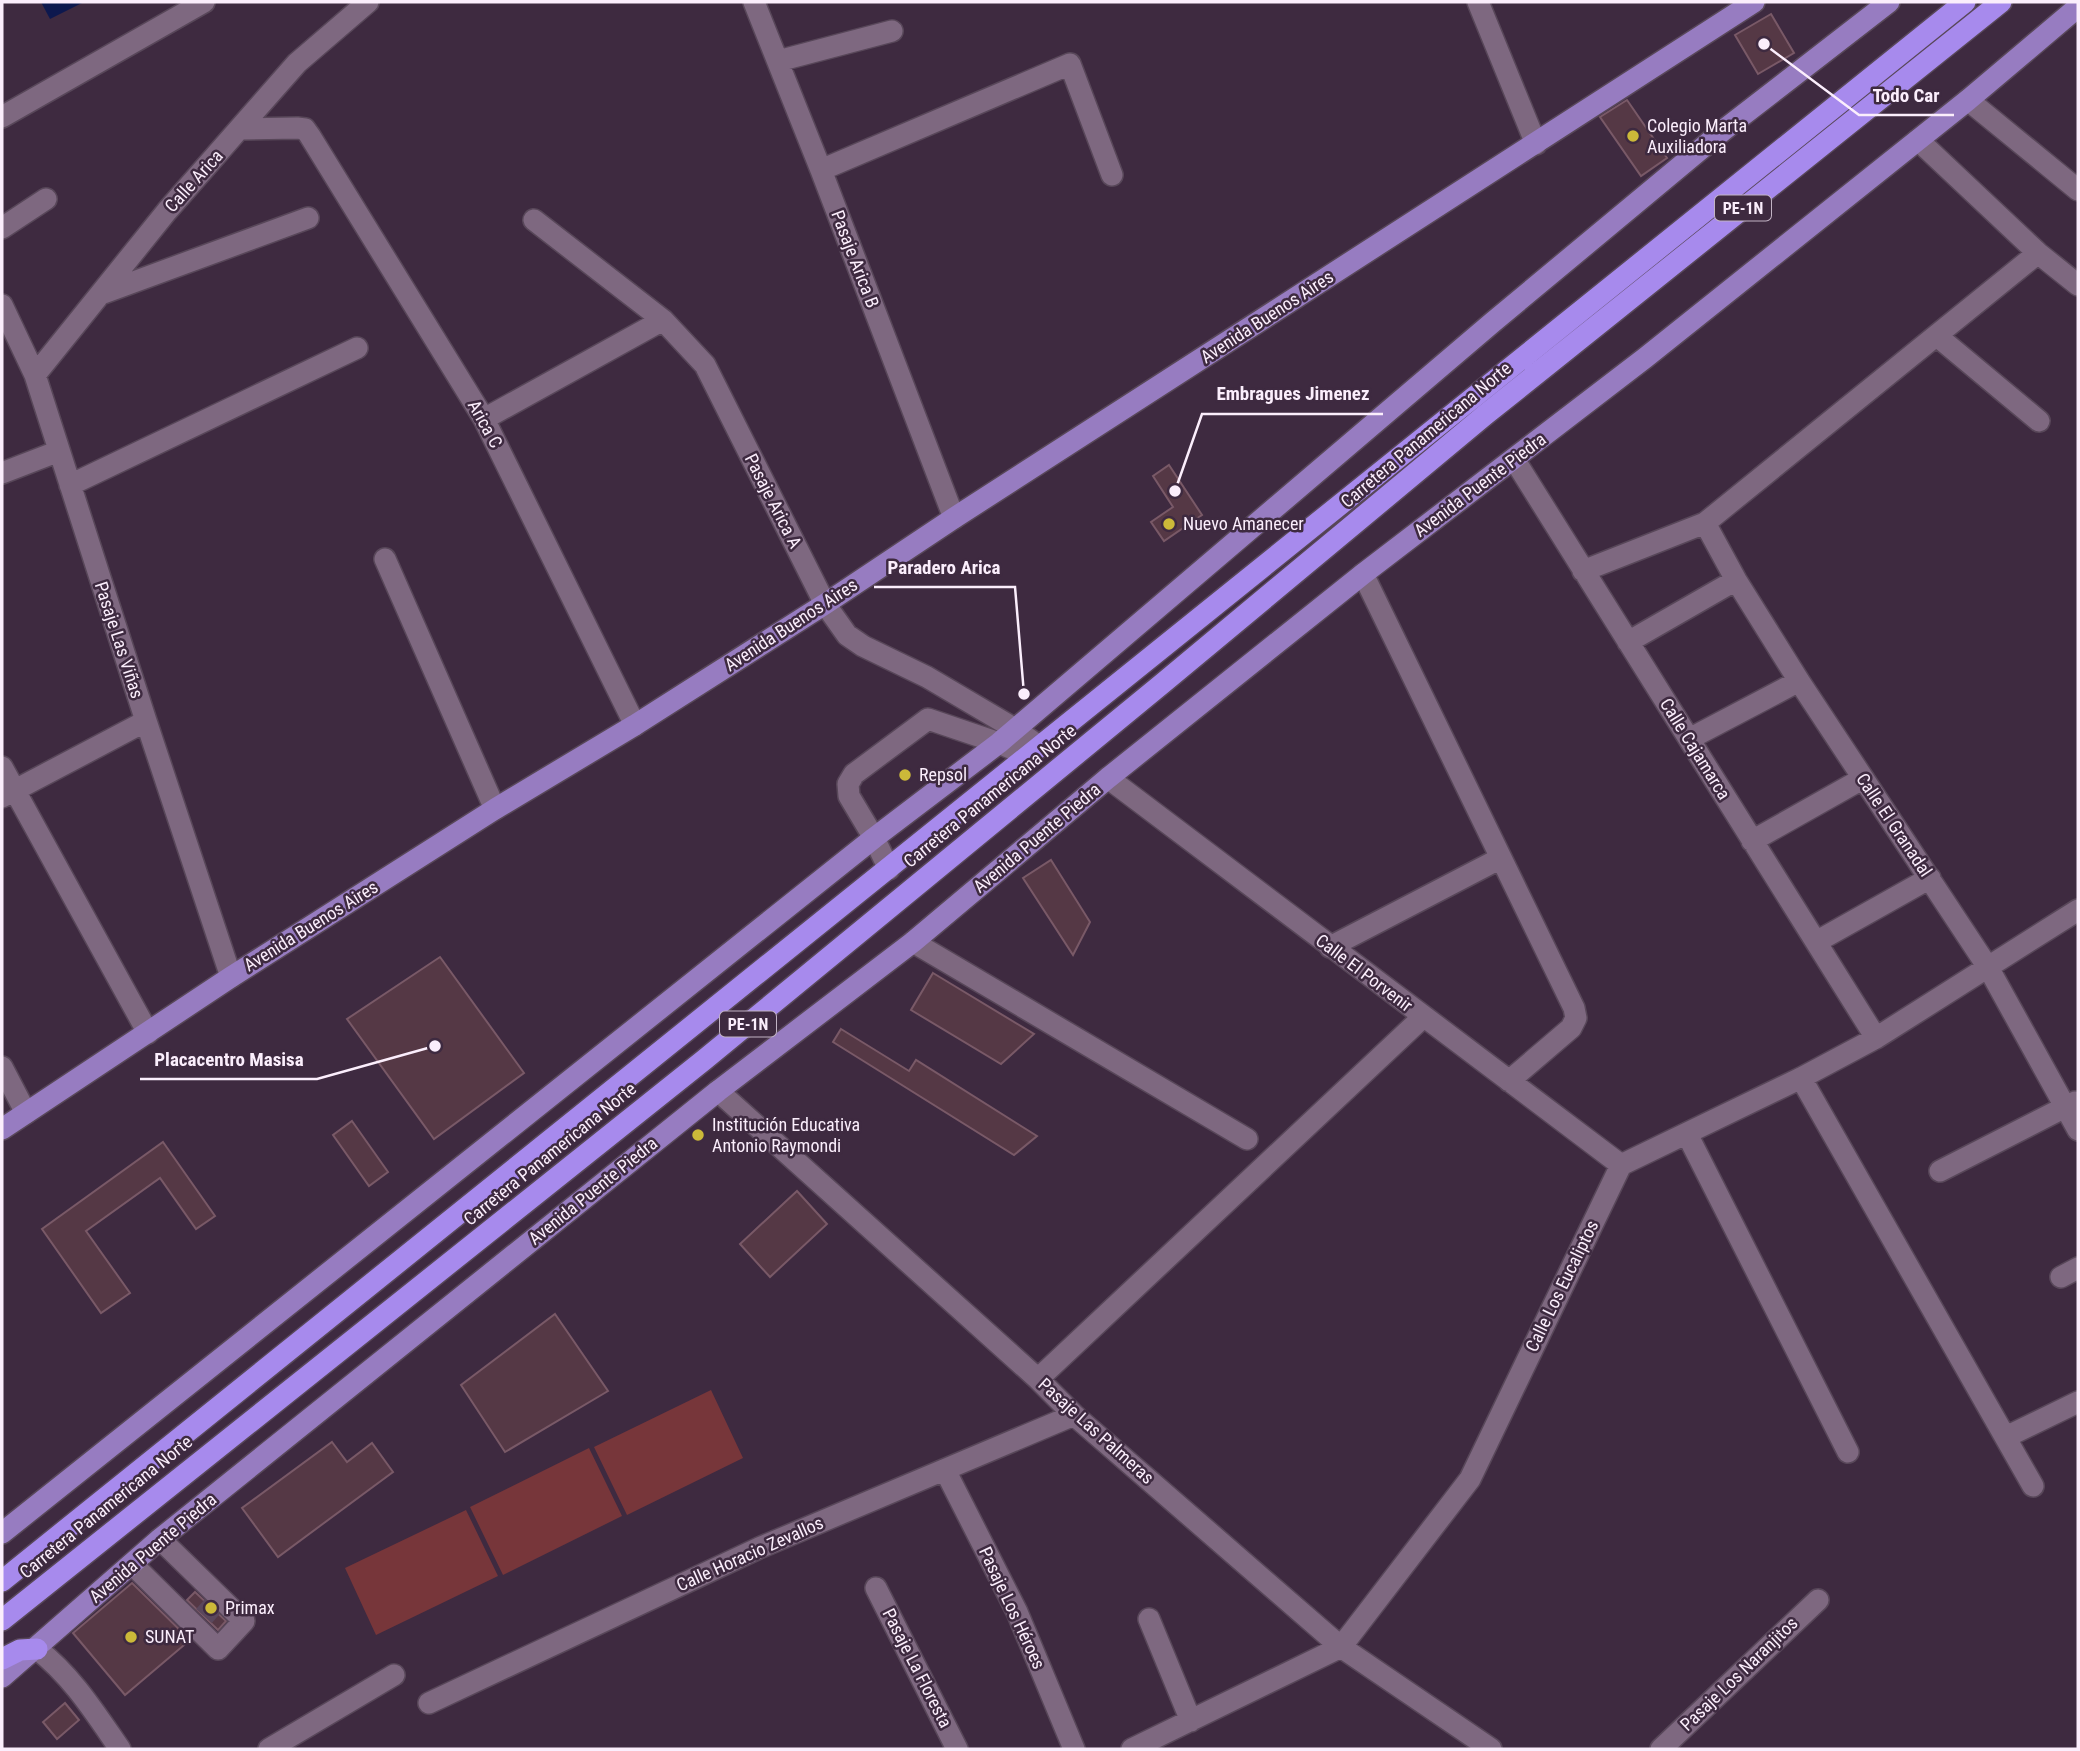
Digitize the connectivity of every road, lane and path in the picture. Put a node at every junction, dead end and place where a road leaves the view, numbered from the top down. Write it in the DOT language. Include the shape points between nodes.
graph roads {
  1 [pos="204,2"];
  2 [pos="368,2"];
  3 [pos="754,2"];
  4 [pos="1478,2"];
  5 [pos="1754,2"];
  6 [pos="1889,2"];
  7 [pos="1965,2"];
  8 [pos="2001,2"];
  9 [pos="2078,7"];
  10 [pos="892,31"];
  11 [pos="778,61"];
  12 [pos="1968,100"];
  13 [pos="2,117"];
  14 [pos="241,129"];
  15 [pos="1918,140"];
  16 [pos="1536,144"];
  17 [pos="821,170"];
  18 [pos="1112,175"];
  19 [pos="2078,190"];
  20 [pos="46,199"];
  21 [pos="308,218"];
  22 [pos="534,220"];
  23 [pos="2,229"];
  24 [pos="2038,253"];
  25 [pos="2078,285"];
  26 [pos="99,295"];
  27 [pos="2,304"];
  28 [pos="663,320"];
  29 [pos="1937,336"];
  30 [pos="357,348"];
  31 [pos="34,375"];
  32 [pos="484,419"];
  33 [pos="2039,421"];
  34 [pos="59,451"];
  35 [pos="1514,459"];
  36 [pos="2,473"];
  37 [pos="69,485"];
  38 [pos="954,518"];
  39 [pos="1705,523"];
  40 [pos="385,559"];
  41 [pos="1583,571"];
  42 [pos="1363,574"];
  43 [pos="1736,580"];
  44 [pos="825,604"];
  45 [pos="1628,642"];
  46 [pos="1799,681"];
  47 [pos="146,721"];
  48 [pos="635,725"];
  49 [pos="1015,729"];
  50 [pos="1689,739"];
  51 [pos="999,743"];
  52 [pos="1034,752"];
  53 [pos="2,768"];
  54 [pos="1108,778"];
  55 [pos="1862,779"];
  56 [pos="7,794"];
  57 [pos="495,809"];
  58 [pos="874,838"];
  59 [pos="1752,841"];
  60 [pos="1501,858"];
  61 [pos="889,869"];
  62 [pos="1930,878"];
  63 [pos="2078,910"];
  64 [pos="913,942"];
  65 [pos="1816,942"];
  66 [pos="1330,947"];
  67 [pos="1989,969"];
  68 [pos="231,977"];
  69 [pos="1423,1017"];
  70 [pos="148,1033"];
  71 [pos="1876,1038"];
  72 [pos="2,1067"];
  73 [pos="1801,1079"];
  74 [pos="1509,1081"];
  75 [pos="718,1091"];
  76 [pos="2072,1104"];
  77 [pos="26,1113"];
  78 [pos="2,1129"];
  79 [pos="2078,1130"];
  80 [pos="1687,1134"];
  81 [pos="1247,1139"];
  82 [pos="1621,1165"];
  83 [pos="1940,1171"];
  84 [pos="1038,1379"];
  85 [pos="2078,1402"];
  86 [pos="1074,1415"];
  87 [pos="2006,1437"];
  88 [pos="1848,1452"];
  89 [pos="945,1470"];
  90 [pos="2033,1486"];
  91 [pos="2,1532"];
  92 [pos="160,1539"];
  93 [pos="131,1564"];
  94 [pos="2,1581"];
  95 [pos="876,1588"];
  96 [pos="1818,1600"];
  97 [pos="1149,1619"];
  98 [pos="2,1620"];
  99 [pos="1341,1647"];
  100 [pos="37,1648"];
  101 [pos="2,1659"];
  102 [pos="394,1675"];
  103 [pos="2,1677"];
  104 [pos="429,1703"];
  105 [pos="1191,1721"];
  106 [pos="120,1749"];
  107 [pos="269,1749"];
  108 [pos="957,1749"];
  109 [pos="1074,1749"];
  110 [pos="1132,1749"];
  111 [pos="1490,1749"];
  112 [pos="1661,1749"];
  1 -- 13 [label="street"];
  2 -- 14 [label="street, Calle Arica" via="297,63"];
  3 -- 11 [label="street, Pasaje Arica B"];
  4 -- 16 [label="street"];
  5 -- 16 [label="main road, Avenida Buenos Aires"];
  6 -- 49 [label="main road" via="1725,129 1512,305"];
  7 -- 52 [label="highway, Carretera Panamericana Norte / PE-1N"];
  8 -- 98 [label="highway, Carretera Panamericana Norte / PE-1N" via="1496,406 704,1060"];
  9 -- 12 [label="main road, Avenida Puente Piedra"];
  10 -- 11 [label="street"];
  11 -- 17 [label="street, Pasaje Arica B"];
  12 -- 15 [label="main road, Avenida Puente Piedra"];
  12 -- 19 [label="street"];
  14 -- 26 [label="street, Calle Arica"];
  14 -- 32 [label="street, Arica C" via="305,130"];
  15 -- 24 [label="street"];
  15 -- 35 [label="main road, Avenida Puente Piedra"];
  16 -- 38 [label="main road, Avenida Buenos Aires"];
  17 -- 18 [label="street" via="1070,64"];
  17 -- 38 [label="street, Pasaje Arica B"];
  20 -- 23 [label="street"];
  21 -- 26 [label="street"];
  22 -- 28 [label="street, Pasaje Arica A"];
  24 -- 25 [label="street"];
  24 -- 29 [label="street"];
  26 -- 31 [label="street, Calle Arica"];
  27 -- 31 [label="street, Pasaje Las Viñas"];
  28 -- 32 [label="street"];
  28 -- 44 [label="street, Pasaje Arica A" via="705,365"];
  29 -- 33 [label="street"];
  29 -- 39 [label="street"];
  30 -- 37 [label="street"];
  31 -- 34 [label="street, Pasaje Las Viñas"];
  32 -- 48 [label="street, Arica C"];
  34 -- 36 [label="street"];
  34 -- 37 [label="street, Pasaje Las Viñas"];
  35 -- 41 [label="street, Calle Cajamarca"];
  35 -- 42 [label="main road, Avenida Puente Piedra"];
  37 -- 47 [label="street, Pasaje Las Viñas"];
  38 -- 44 [label="main road, Avenida Buenos Aires"];
  39 -- 41 [label="street"];
  39 -- 43 [label="street, Calle El Granadal"];
  40 -- 57 [label="street"];
  41 -- 45 [label="street, Calle Cajamarca"];
  42 -- 54 [label="main road, Avenida Puente Piedra"];
  42 -- 60 [label="street"];
  43 -- 45 [label="street"];
  43 -- 46 [label="street, Calle El Granadal"];
  44 -- 48 [label="main road, Avenida Buenos Aires"];
  44 -- 49 [label="street, Pasaje Arica A" via="847,635 863,646"];
  45 -- 50 [label="street, Calle Cajamarca"];
  46 -- 50 [label="street"];
  46 -- 55 [label="street, Calle El Granadal"];
  47 -- 56 [label="street"];
  47 -- 68 [label="street, Pasaje Las Viñas"];
  48 -- 57 [label="main road, Avenida Buenos Aires"];
  49 -- 51 [label="main road"];
  49 -- 52 [label="street, Pasaje Arica A"];
  50 -- 59 [label="street, Calle Cajamarca"];
  51 -- 52 [label="street"];
  51 -- 58 [label="main road"];
  51 -- 58 [label="street" via="936,720 920,723 854,774 848,784 849,796"];
  52 -- 61 [label="highway, Carretera Panamericana Norte / PE-1N"];
  53 -- 56 [label="street"];
  54 -- 64 [label="main road, Avenida Puente Piedra"];
  54 -- 66 [label="street, Calle El Porvenir"];
  55 -- 59 [label="street"];
  55 -- 62 [label="street, Calle El Granadal"];
  56 -- 70 [label="street"];
  57 -- 68 [label="main road, Avenida Buenos Aires"];
  58 -- 61 [label="street"];
  58 -- 91 [label="main road"];
  59 -- 65 [label="street, Calle Cajamarca"];
  60 -- 66 [label="street"];
  60 -- 74 [label="street" via="1576,1018 1571,1028"];
  61 -- 94 [label="highway, Carretera Panamericana Norte / PE-1N"];
  62 -- 65 [label="street"];
  62 -- 67 [label="street, Calle El Granadal"];
  63 -- 67 [label="street"];
  64 -- 75 [label="main road, Avenida Puente Piedra"];
  64 -- 81 [label="street"];
  65 -- 71 [label="street, Calle Cajamarca"];
  66 -- 69 [label="street, Calle El Porvenir"];
  67 -- 71 [label="street"];
  67 -- 76 [label="street, Calle El Granadal"];
  68 -- 70 [label="main road, Avenida Buenos Aires"];
  69 -- 74 [label="street, Calle El Porvenir"];
  69 -- 84 [label="street"];
  70 -- 77 [label="main road, Avenida Buenos Aires"];
  71 -- 73 [label="street"];
  72 -- 77 [label="street"];
  73 -- 80 [label="street"];
  73 -- 87 [label="street"];
  74 -- 82 [label="street, Calle El Porvenir"];
  75 -- 84 [label="street, Pasaje Las Palmeras"];
  75 -- 92 [label="main road, Avenida Puente Piedra"];
  76 -- 79 [label="street, Calle El Granadal"];
  76 -- 83 [label="street"];
  77 -- 78 [label="main road, Avenida Buenos Aires"];
  80 -- 82 [label="street"];
  80 -- 88 [label="street"];
  82 -- 99 [label="street, Calle Los Eucaliptos" via="1469,1479"];
  84 -- 86 [label="street, Pasaje Las Palmeras"];
  85 -- 87 [label="street"];
  86 -- 89 [label="street, Calle Horacio Zevallos"];
  86 -- 99 [label="street, Pasaje Las Palmeras"];
  87 -- 90 [label="street"];
  89 -- 104 [label="street, Calle Horacio Zevallos" via="759,1548"];
  89 -- 109 [label="street, Pasaje Los Héroes" via="1017,1612"];
  92 -- 93 [label="main road, Avenida Puente Piedra"];
  92 -- 93 [label="street" via="209,1610"];
  93 -- 100 [label="main road, Avenida Puente Piedra"];
  95 -- 108 [label="street, Pasaje La Floresta"];
  96 -- 112 [label="street, Pasaje Los Naranjitos"];
  97 -- 105 [label="street"];
  99 -- 105 [label="street, Calle Los Eucaliptos"];
  99 -- 111 [label="street, Pasaje Las Palmeras"];
  100 -- 101 [label="highway"];
  100 -- 103 [label="main road, Avenida Puente Piedra"];
  100 -- 106 [label="street" via="71,1679"];
  102 -- 107 [label="street"];
  105 -- 110 [label="street, Calle Los Eucaliptos"];
}
